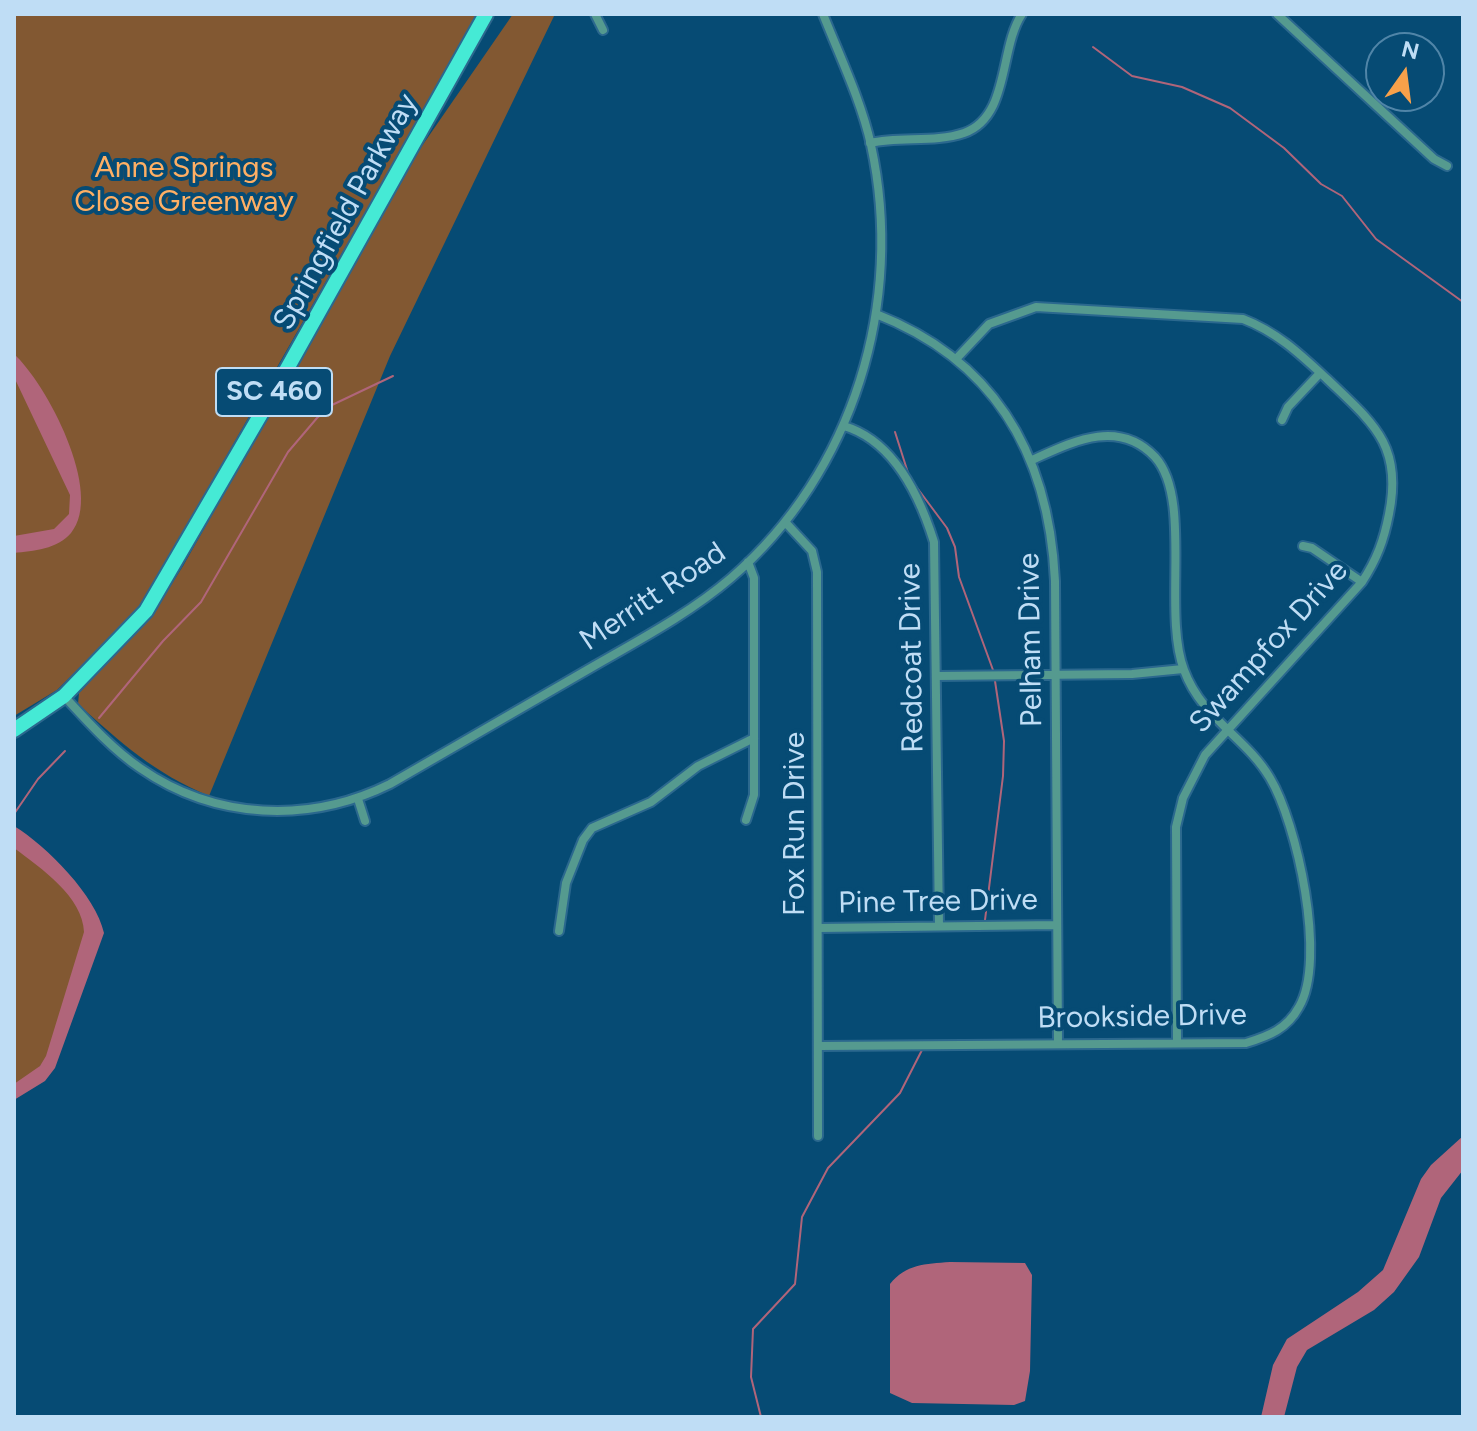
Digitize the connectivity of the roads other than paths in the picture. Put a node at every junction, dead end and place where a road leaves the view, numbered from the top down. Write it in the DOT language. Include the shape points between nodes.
graph roads {
  1 [pos="486,14"];
  2 [pos="595,14"];
  3 [pos="823,14"];
  4 [pos="1022,14"];
  5 [pos="1277,14"];
  6 [pos="603,30"];
  7 [pos="870,143"];
  8 [pos="1447,166"];
  9 [pos="876,314"];
  10 [pos="957,358"];
  11 [pos="1320,373"];
  12 [pos="1282,420"];
  13 [pos="844,426"];
  14 [pos="1032,460"];
  15 [pos="786,523"];
  16 [pos="1303,546"];
  17 [pos="748,562"];
  18 [pos="1362,582"];
  19 [pos="1183,669"];
  20 [pos="1056,675"];
  21 [pos="937,676"];
  22 [pos="64,696"];
  23 [pos="14,730"];
  24 [pos="1225,731"];
  25 [pos="754,738"];
  26 [pos="358,799"];
  27 [pos="746,820"];
  28 [pos="365,821"];
  29 [pos="1057,925"];
  30 [pos="939,926"];
  31 [pos="819,928"];
  32 [pos="559,931"];
  33 [pos="1058,1043"];
  34 [pos="1177,1043"];
  35 [pos="820,1046"];
  36 [pos="818,1136"];
  1 -- 22 [label="main road, Springfield Parkway / SC 460" via="172,570 146,611"];
  2 -- 6 [label="street"];
  3 -- 7 [label="street, Merritt Road"];
  4 -- 7 [label="street" via="1007,47 995,103 966,133"];
  5 -- 8 [label="street"];
  7 -- 9 [label="street, Merritt Road" via="881,222"];
  9 -- 10 [label="street, Pelham Drive" via="913,328"];
  9 -- 13 [label="street, Merritt Road"];
  10 -- 11 [label="street, Swampfox Drive" via="989,324 1036,307 1243,319 1280,336"];
  10 -- 14 [label="street, Pelham Drive" via="1001,405"];
  11 -- 12 [label="street"];
  11 -- 18 [label="street, Swampfox Drive" via="1370,419 1390,454 1395,482 1384,540"];
  13 -- 15 [label="street, Merritt Road" via="827,463"];
  13 -- 21 [label="street, Redcoat Drive" via="887,455 925,512 936,559"];
  14 -- 19 [label="street, Brookside Drive" via="1102,435 1130,440 1162,467 1171,490 1174,624"];
  14 -- 20 [label="street, Pelham Drive" via="1053,537"];
  15 -- 17 [label="street, Merritt Road"];
  15 -- 31 [label="street, Fox Run Drive" via="812,551 817,572"];
  16 -- 18 [label="street"];
  17 -- 25 [label="street" via="754,578"];
  17 -- 26 [label="street, Merritt Road" via="668,623"];
  18 -- 24 [label="street, Swampfox Drive"];
  19 -- 20 [label="street"];
  19 -- 24 [label="street, Brookside Drive" via="1197,697"];
  20 -- 21 [label="street"];
  20 -- 29 [label="street, Pelham Drive"];
  21 -- 30 [label="street, Redcoat Drive"];
  22 -- 23 [label="main road, Springfield Parkway / SC 460"];
  22 -- 26 [label="street, Merritt Road" via="136,766 198,798 231,808 284,812"];
  24 -- 34 [label="street, Swampfox Drive" via="1195,770 1176,827"];
  24 -- 34 [label="street, Brookside Drive" via="1263,767 1282,806 1306,885 1308,984 1290,1020 1268,1036 1246,1043"];
  25 -- 27 [label="street" via="754,795"];
  25 -- 32 [label="street" via="709,760 651,802 592,828 566,883"];
  26 -- 28 [label="street"];
  29 -- 30 [label="street, Pine Tree Drive"];
  29 -- 33 [label="street, Pelham Drive"];
  30 -- 31 [label="street, Pine Tree Drive"];
  31 -- 35 [label="street, Fox Run Drive"];
  33 -- 34 [label="street, Brookside Drive"];
  33 -- 35 [label="street, Brookside Drive"];
  35 -- 36 [label="street, Fox Run Drive"];
}
